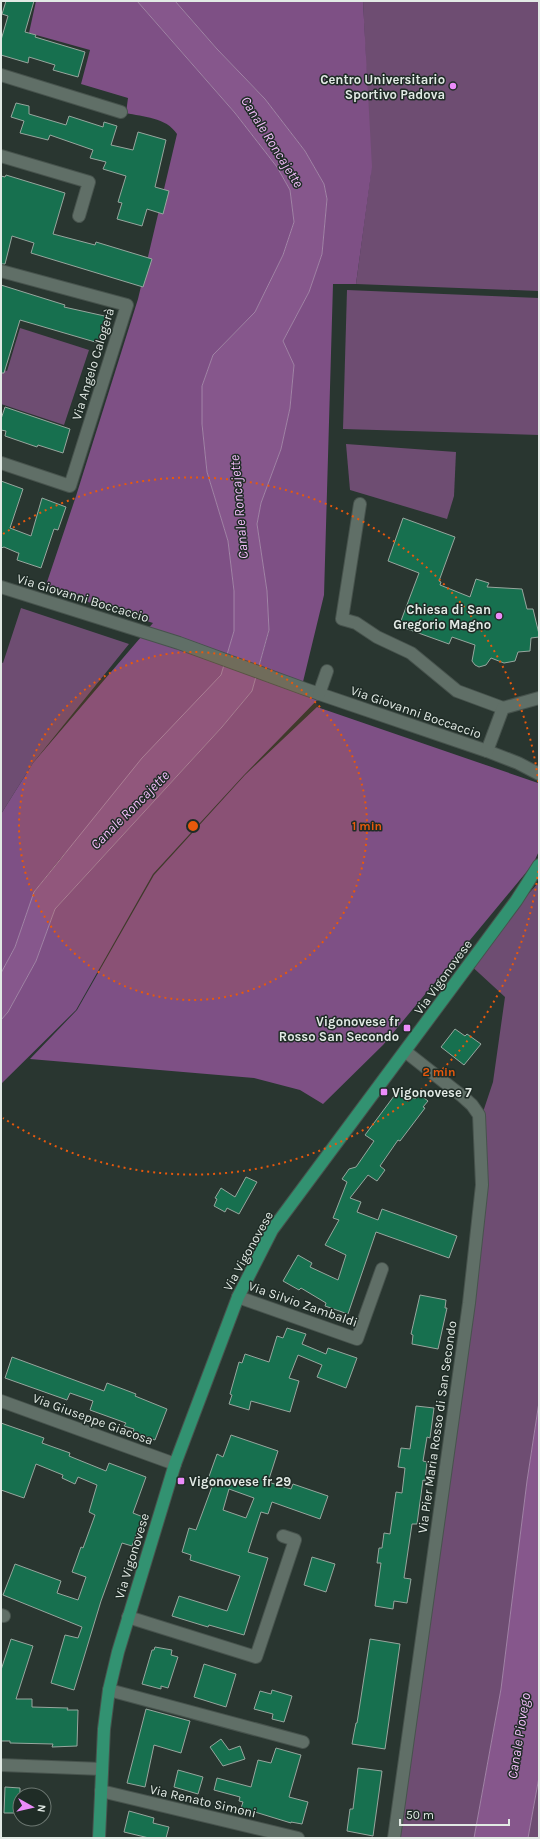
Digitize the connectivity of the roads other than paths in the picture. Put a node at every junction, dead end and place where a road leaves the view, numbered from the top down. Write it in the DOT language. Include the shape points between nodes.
graph roads {
  1 [pos="1,75"];
  2 [pos="121,112"];
  3 [pos="1,156"];
  4 [pos="79,216"];
  5 [pos="1,271"];
  6 [pos="1,462"];
  7 [pos="360,504"];
  8 [pos="1,587"];
  9 [pos="327,671"];
  10 [pos="319,694"];
  11 [pos="539,698"];
  12 [pos="503,708"];
  13 [pos="487,751"];
  14 [pos="518,763"];
  15 [pos="539,764"];
  16 [pos="539,774"];
  17 [pos="539,865"];
  18 [pos="406,1052"];
  19 [pos="382,1269"];
  20 [pos="238,1297"];
  21 [pos="1,1401"];
  22 [pos="175,1464"];
  23 [pos="283,1536"];
  24 [pos="128,1616"];
  25 [pos="109,1690"];
  26 [pos="303,1742"];
  27 [pos="1,1765"];
  28 [pos="102,1770"];
  29 [pos="101,1791"];
  30 [pos="99,1838"];
  31 [pos="298,1838"];
  32 [pos="394,1838"];
  1 -- 2 [label="street"];
  3 -- 4 [label="street" via="89,182"];
  5 -- 6 [label="street, Via Angelo Calogerà" via="127,305 70,486"];
  7 -- 12 [label="street" via="342,619 356,623 377,637 411,653 457,691"];
  8 -- 10 [label="street, Via Giovanni Boccaccio" via="158,635"];
  9 -- 10 [label="street"];
  10 -- 13 [label="street, Via Giovanni Boccaccio"];
  11 -- 12 [label="street"];
  12 -- 13 [label="street"];
  13 -- 14 [label="street, Via Giovanni Boccaccio"];
  14 -- 15 [label="street, Via Giovanni Boccaccio"];
  14 -- 16 [label="street, Via Giovanni Boccaccio"];
  17 -- 18 [label="main road, Via Vigonovese" via="516,901"];
  18 -- 20 [label="main road, Via Vigonovese" via="272,1230"];
  18 -- 32 [label="street, Via Pier Maria Rosso di San Secondo" via="462,1096 479,1115 482,1185 469,1303"];
  19 -- 20 [label="street, Via Silvio Zambaldi" via="357,1339"];
  20 -- 22 [label="main road, Via Vigonovese"];
  21 -- 22 [label="street, Via Giuseppe Giacosa"];
  22 -- 24 [label="main road, Via Vigonovese"];
  23 -- 24 [label="street" via="295,1540 256,1657"];
  24 -- 25 [label="main road, Via Vigonovese"];
  25 -- 26 [label="street"];
  25 -- 28 [label="main road, Via Vigonovese"];
  27 -- 28 [label="street"];
  28 -- 29 [label="main road, Via Vigonovese"];
  29 -- 30 [label="main road, Via Vigonovese"];
  29 -- 31 [label="street, Via Renato Simoni"];
}
